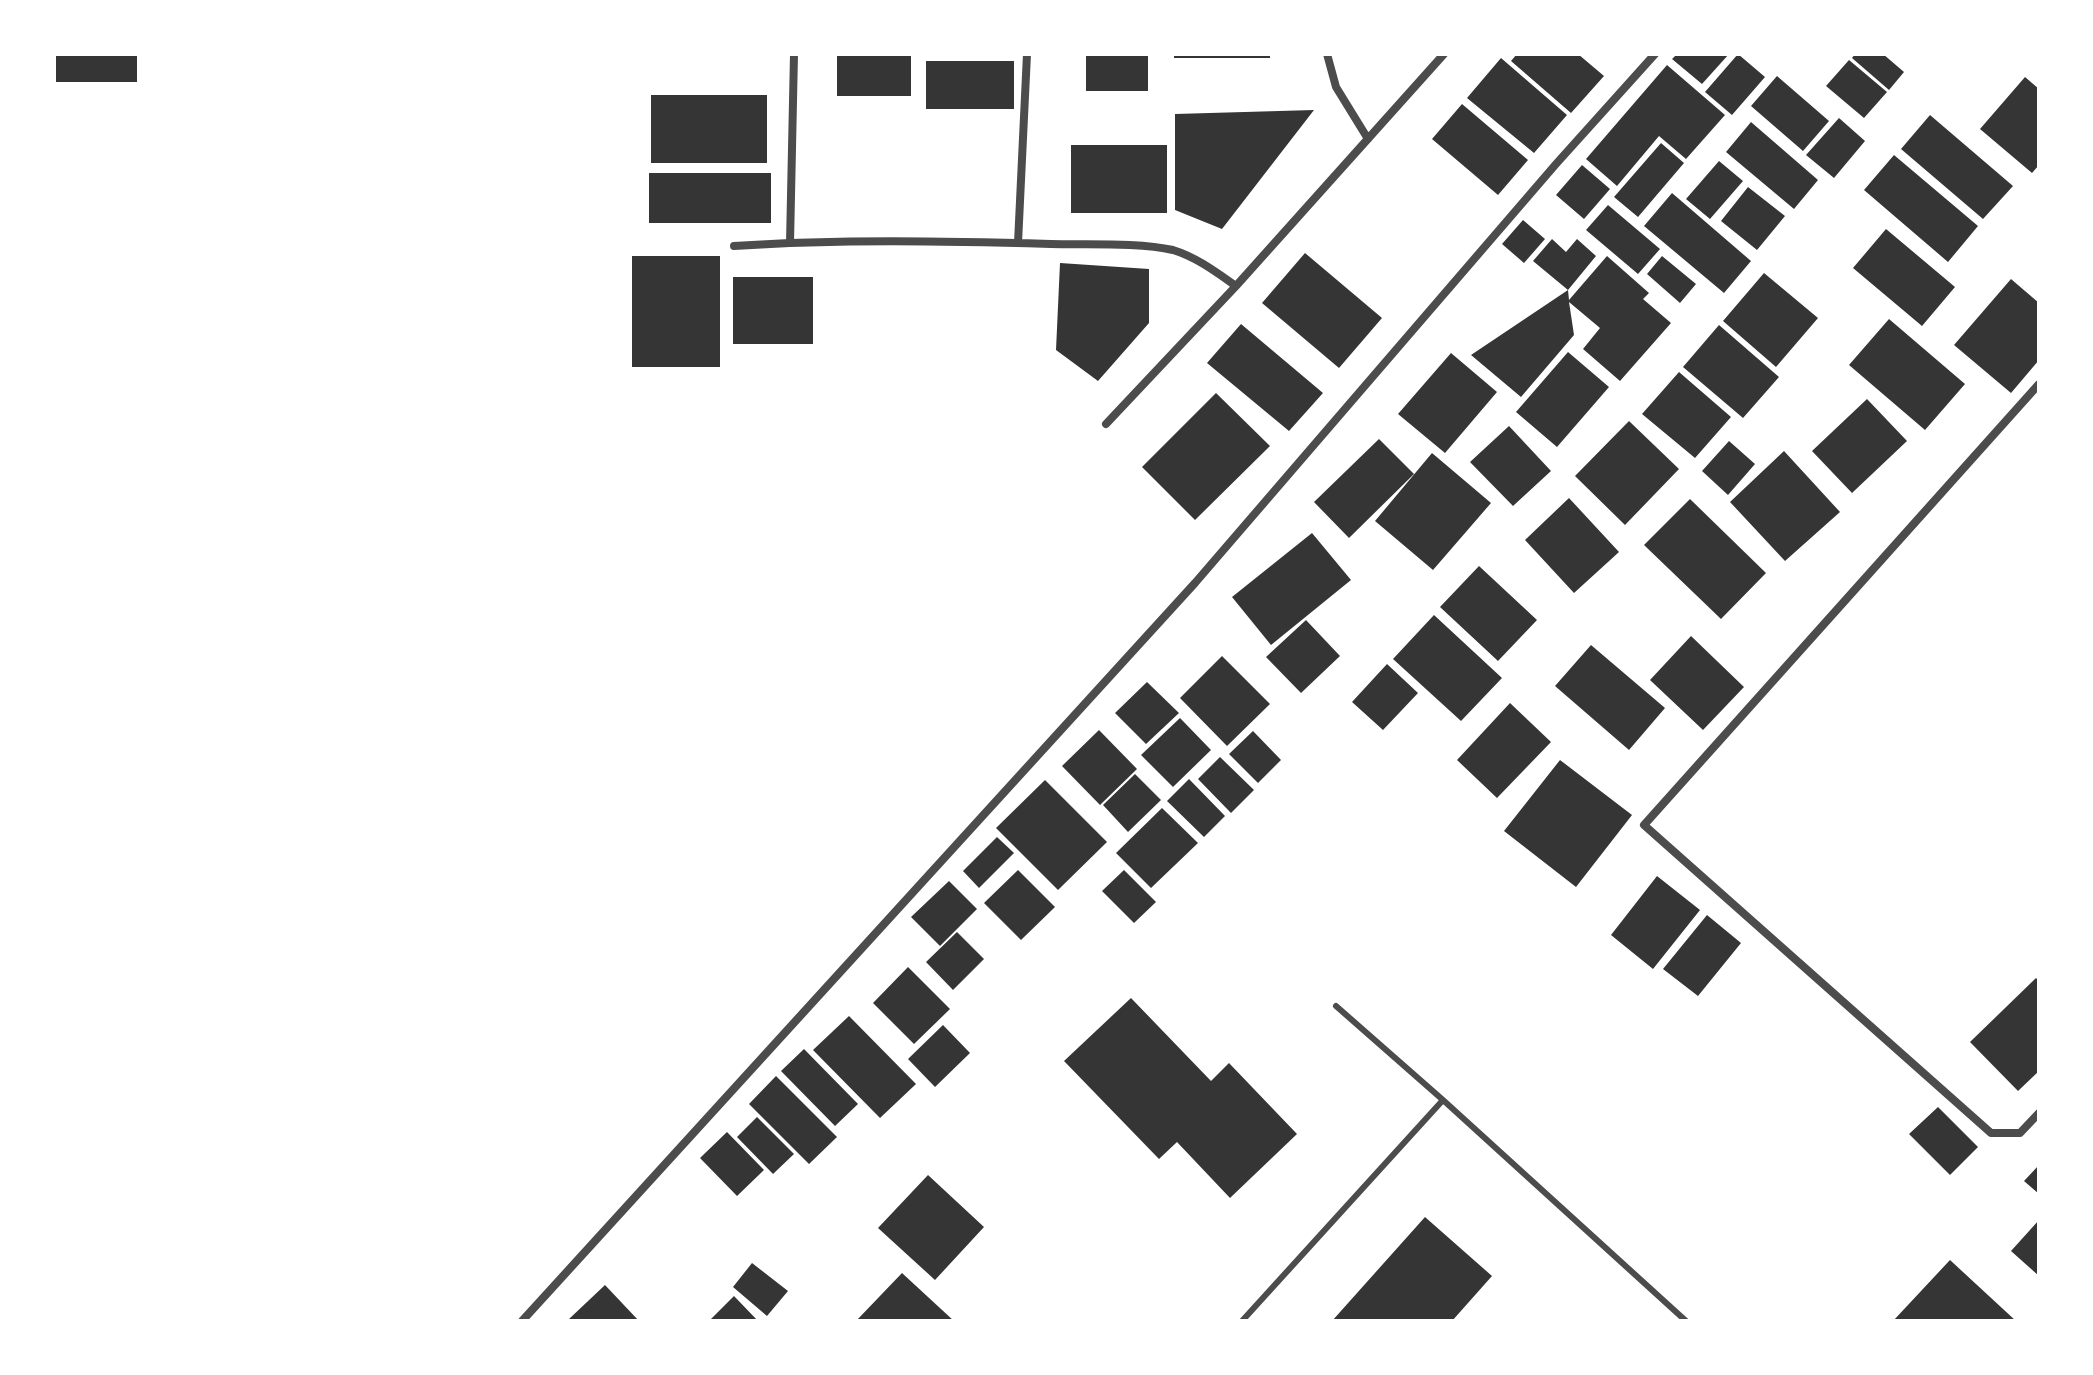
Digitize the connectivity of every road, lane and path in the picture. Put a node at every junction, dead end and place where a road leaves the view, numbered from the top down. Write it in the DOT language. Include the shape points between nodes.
graph roads {
  1 [pos="794,54"];
  2 [pos="1027,54"];
  3 [pos="1327,54"];
  4 [pos="1444,54"];
  5 [pos="1655,54"];
  6 [pos="1368,139"];
  7 [pos="790,243"];
  8 [pos="1018,243"];
  9 [pos="734,246"];
  10 [pos="1236,286"];
  11 [pos="2039,384"];
  12 [pos="1106,424"];
  13 [pos="1336,1006"];
  14 [pos="1443,1100"];
  15 [pos="2039,1113"];
  16 [pos="522,1321"];
  17 [pos="1242,1321"];
  18 [pos="1686,1321"];
  1 -- 7 [label="street"];
  2 -- 8 [label="street"];
  3 -- 6 [label="street" via="1336,87"];
  4 -- 6 [label="street"];
  5 -- 16 [label="street" via="1195,583"];
  6 -- 10 [label="street"];
  7 -- 8 [label="street"];
  7 -- 9 [label="street"];
  8 -- 10 [label="street" via="1172,250 1200,261"];
  10 -- 12 [label="street"];
  11 -- 15 [label="street" via="1644,825 1991,1133 2020,1133"];
  13 -- 14 [label="lane"];
  14 -- 17 [label="lane"];
  14 -- 18 [label="lane"];
}
